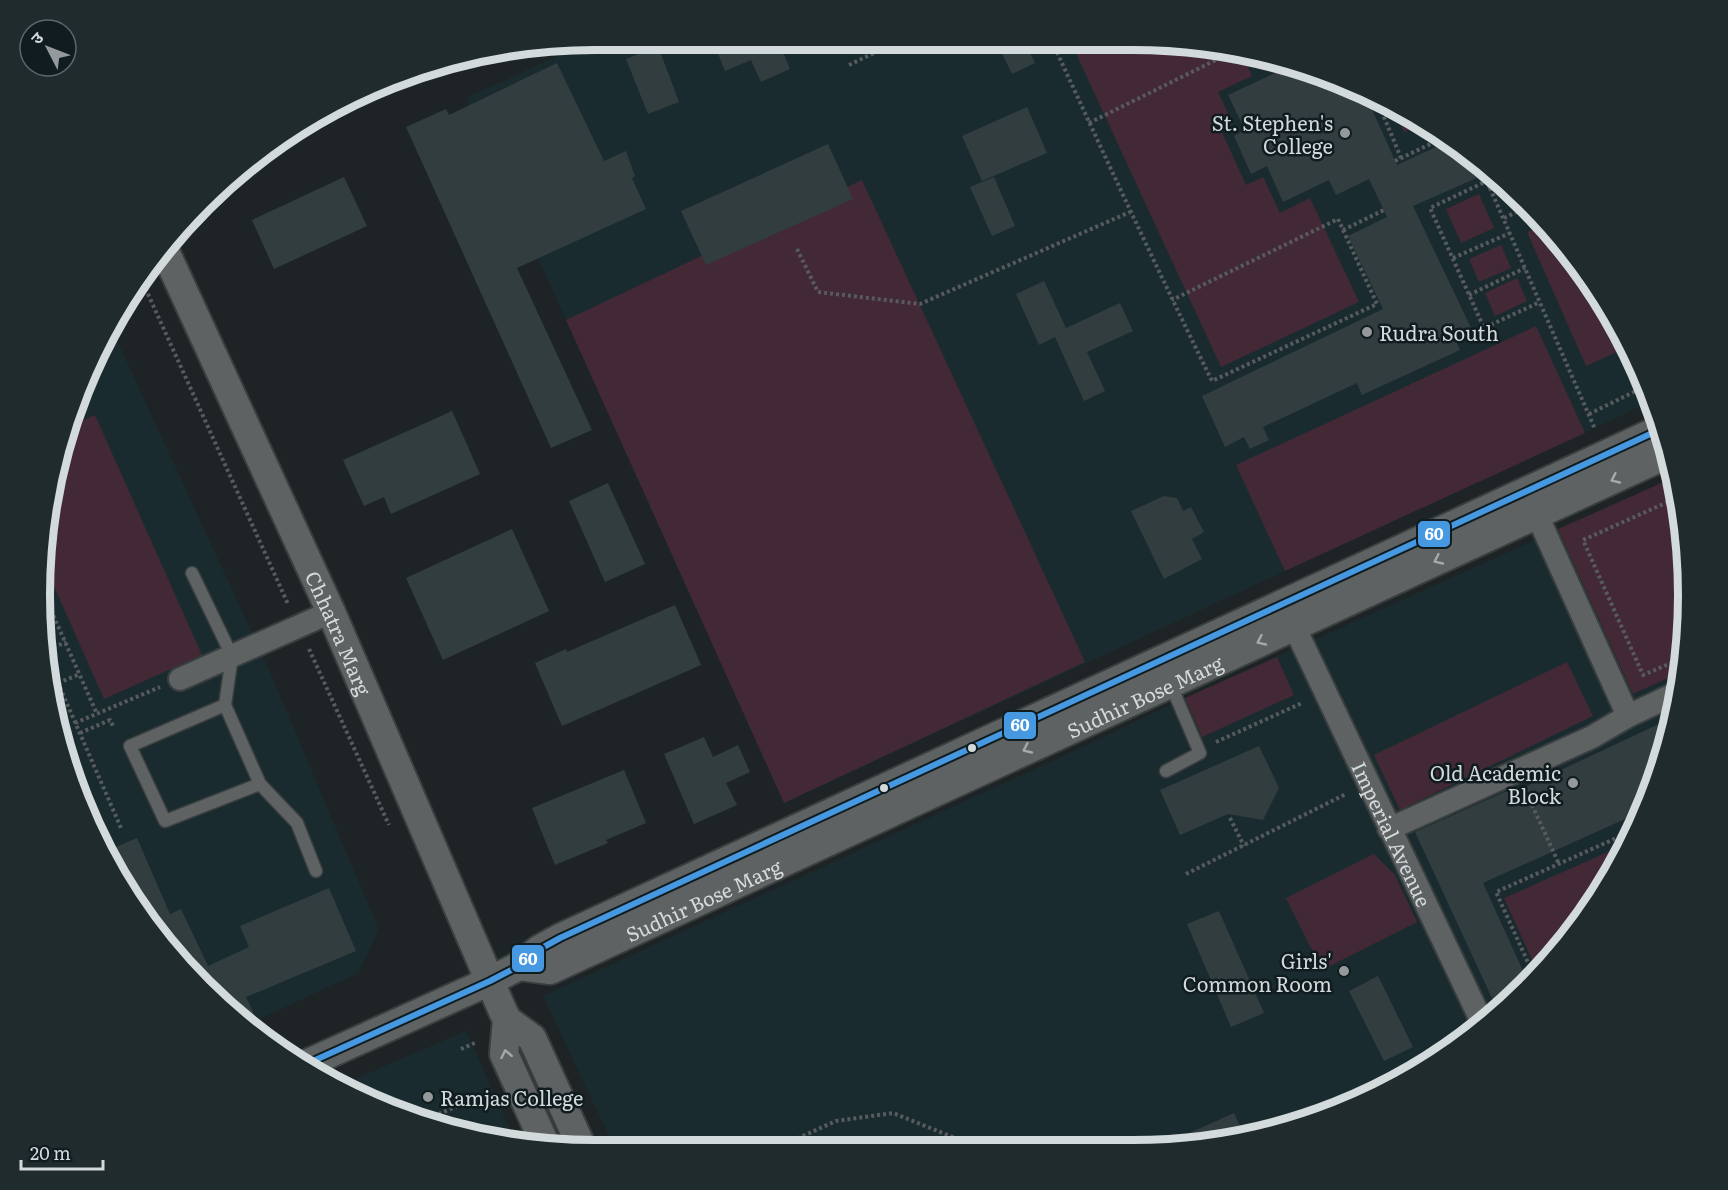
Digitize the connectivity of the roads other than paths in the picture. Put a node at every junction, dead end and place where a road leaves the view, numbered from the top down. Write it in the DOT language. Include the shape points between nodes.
graph roads {
  1 [pos="167,256"];
  2 [pos="1654,432"];
  3 [pos="1661,457"];
  4 [pos="1537,515"];
  5 [pos="192,573"];
  6 [pos="331,612"];
  7 [pos="1298,636"];
  8 [pos="232,656"];
  9 [pos="180,679"];
  10 [pos="1170,683"];
  11 [pos="1669,697"];
  12 [pos="225,705"];
  13 [pos="1628,716"];
  14 [pos="1166,771"];
  15 [pos="260,784"];
  16 [pos="1389,829"];
  17 [pos="316,871"];
  18 [pos="519,966"];
  19 [pos="490,981"];
  20 [pos="1479,1016"];
  21 [pos="507,1020"];
  22 [pos="312,1061"];
  23 [pos="542,1138"];
  24 [pos="578,1140"];
  1 -- 6 [label="street, Chhatra Marg"];
  2 -- 18 [label="street, Sudhir Bose Marg" via="560,938 540,948"];
  3 -- 4 [label="street, Sudhir Bose Marg, one-way"];
  4 -- 7 [label="street, Sudhir Bose Marg, one-way"];
  4 -- 13 [label="street"];
  5 -- 8 [label="lane"];
  6 -- 8 [label="street"];
  6 -- 19 [label="street, Chhatra Marg"];
  7 -- 10 [label="street, Sudhir Bose Marg, one-way"];
  7 -- 16 [label="street, Imperial Avenue"];
  8 -- 9 [label="street"];
  8 -- 12 [label="lane"];
  10 -- 14 [label="lane" via="1200,753"];
  10 -- 18 [label="street, Sudhir Bose Marg, one-way" via="550,970"];
  11 -- 13 [label="street"];
  12 -- 15 [label="lane"];
  12 -- 15 [label="lane" via="130,746 165,821"];
  13 -- 16 [label="street" via="1592,737"];
  15 -- 17 [label="lane" via="297,823"];
  16 -- 20 [label="street, Imperial Avenue"];
  18 -- 19 [label="street, Sudhir Bose Marg"];
  19 -- 21 [label="street, Chhatra Marg"];
  19 -- 22 [label="street, Sudhir Bose Marg"];
  23 -- 21 [label="street, Chhatra Marg, one-way" via="504,1054"];
  21 -- 24 [label="street" via="532,1038"];
}
